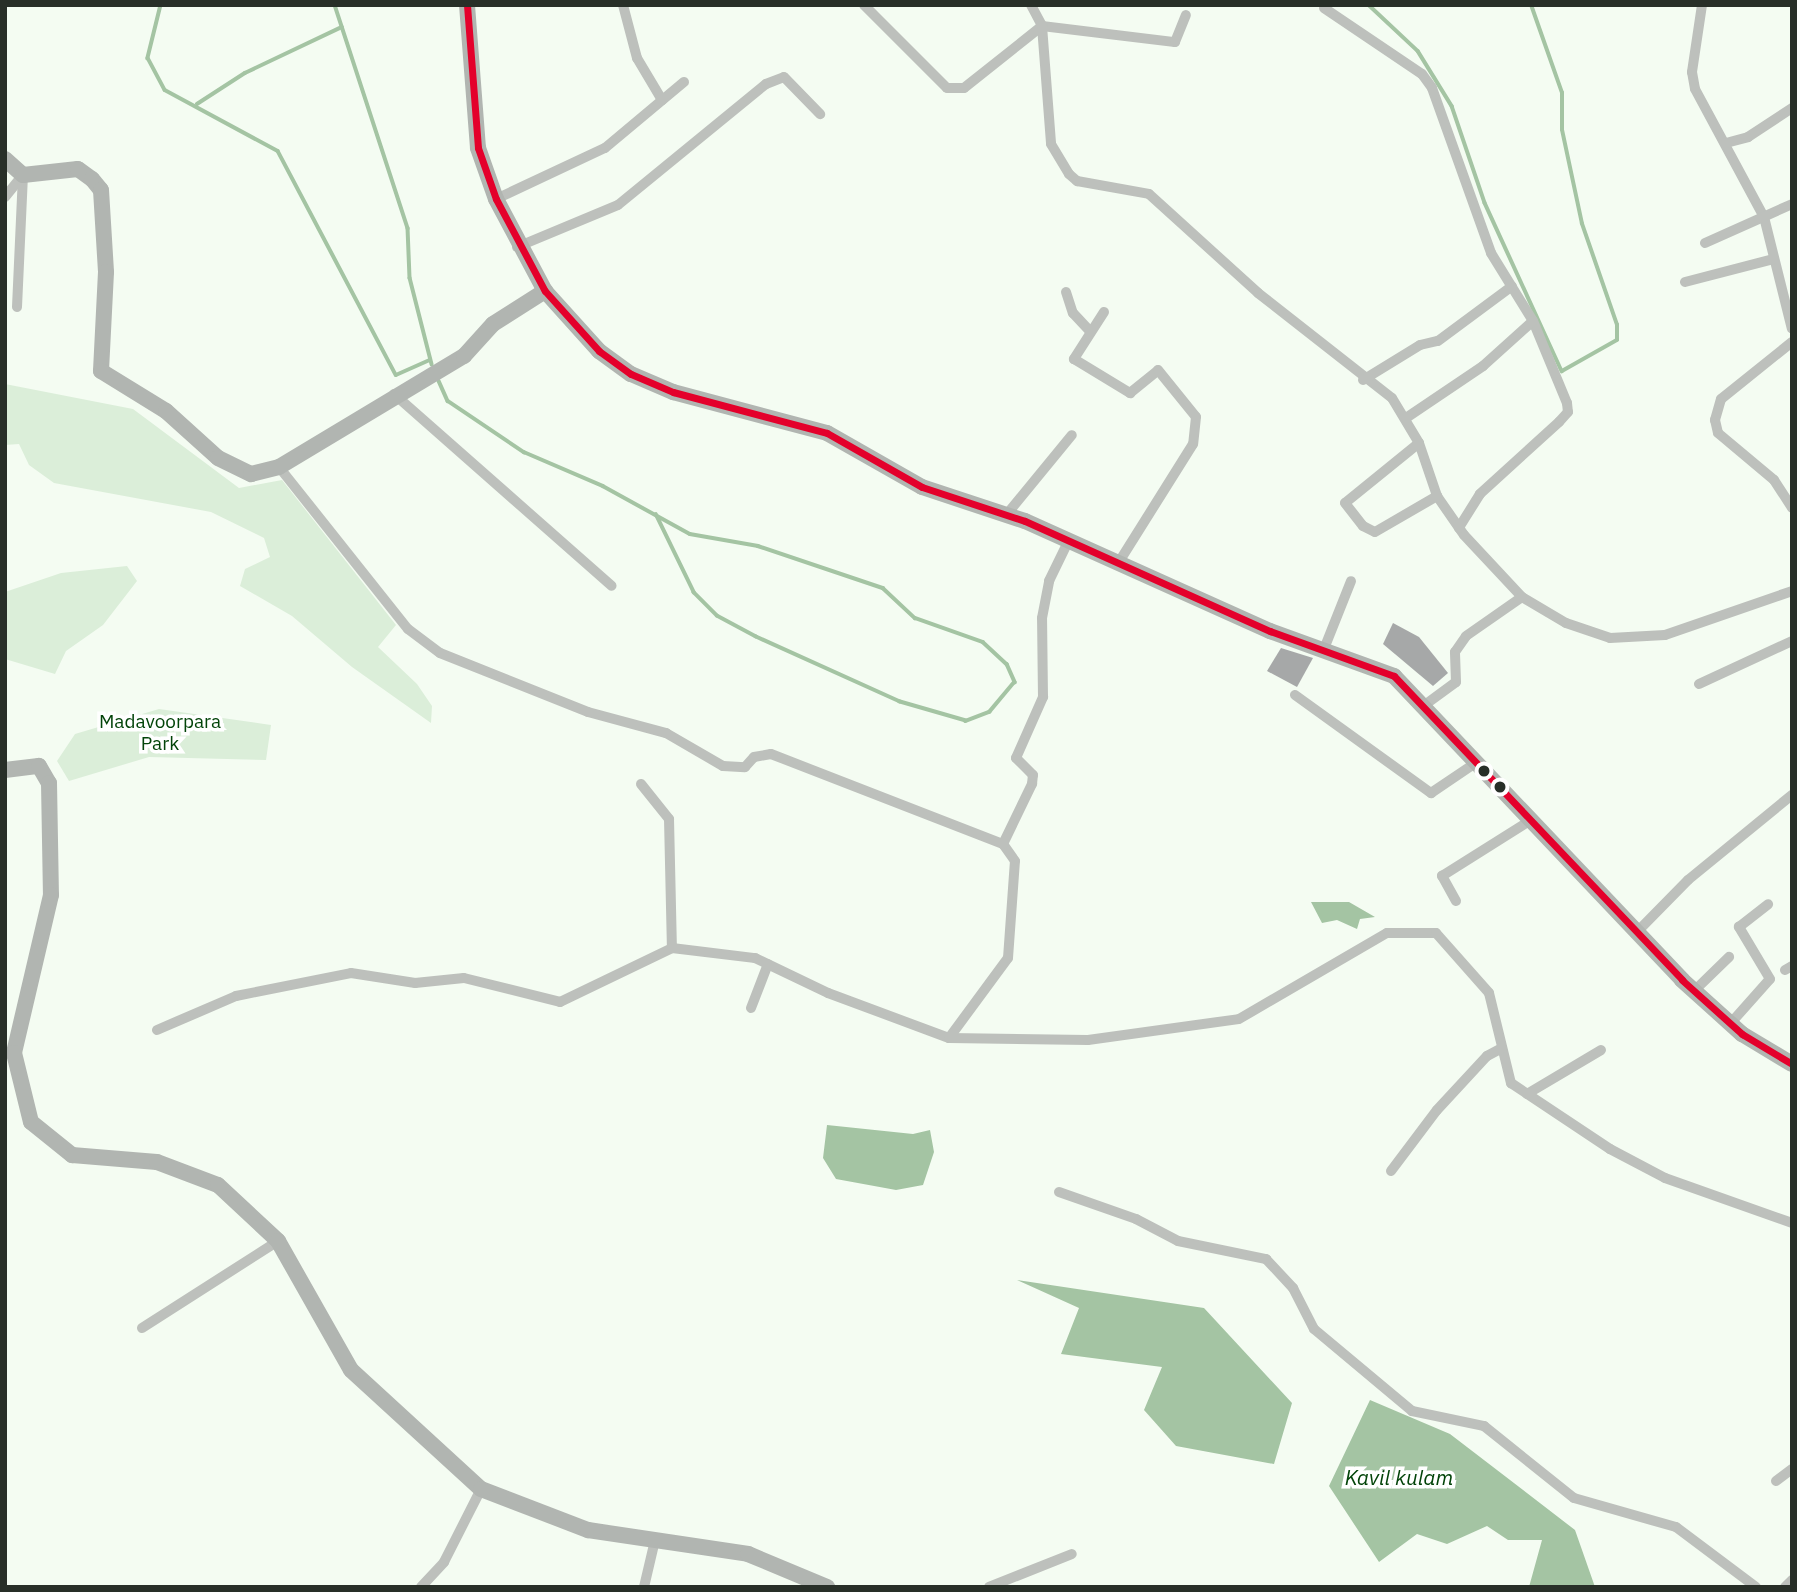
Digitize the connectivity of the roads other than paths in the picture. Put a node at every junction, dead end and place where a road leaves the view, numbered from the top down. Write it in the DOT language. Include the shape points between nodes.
graph roads {
  1 [pos="467,5"];
  2 [pos="624,5"];
  3 [pos="864,5"];
  4 [pos="1031,5"];
  5 [pos="1702,5"];
  6 [pos="1324,8"];
  7 [pos="1186,15"];
  8 [pos="1042,26"];
  9 [pos="684,82"];
  10 [pos="662,100"];
  11 [pos="1792,108"];
  12 [pos="820,114"];
  13 [pos="1726,143"];
  14 [pos="11,168"];
  15 [pos="5,197"];
  16 [pos="496,199"];
  17 [pos="1792,204"];
  18 [pos="1764,217"];
  19 [pos="1705,243"];
  20 [pos="517,247"];
  21 [pos="1774,259"];
  22 [pos="1685,282"];
  23 [pos="1512,286"];
  24 [pos="545,291"];
  25 [pos="1066,292"];
  26 [pos="17,307"];
  27 [pos="1104,312"];
  28 [pos="1533,321"];
  29 [pos="1792,329"];
  30 [pos="1090,331"];
  31 [pos="1792,342"];
  32 [pos="1363,380"];
  33 [pos="394,394"];
  34 [pos="1406,418"];
  35 [pos="1072,435"];
  36 [pos="1419,443"];
  37 [pos="279,467"];
  38 [pos="1437,496"];
  39 [pos="1792,508"];
  40 [pos="1007,514"];
  41 [pos="1459,528"];
  42 [pos="1067,544"];
  43 [pos="1117,565"];
  44 [pos="1351,581"];
  45 [pos="612,586"];
  46 [pos="1792,590"];
  47 [pos="1522,597"];
  48 [pos="1792,641"];
  49 [pos="1324,649"];
  50 [pos="1699,684"];
  51 [pos="1295,695"];
  52 [pos="1422,707"];
  53 [pos="1474,764"];
  54 [pos="5,770"];
  55 [pos="641,784"];
  56 [pos="1792,795"];
  57 [pos="1531,820"];
  58 [pos="1003,844"];
  59 [pos="1456,901"];
  60 [pos="1768,904"];
  61 [pos="1635,933"];
  62 [pos="672,948"];
  63 [pos="1730,957"];
  64 [pos="768,964"];
  65 [pos="1694,991"];
  66 [pos="751,1009"];
  67 [pos="1730,1024"];
  68 [pos="157,1030"];
  69 [pos="949,1038"];
  70 [pos="1502,1048"];
  71 [pos="1601,1050"];
  72 [pos="1792,1064"];
  73 [pos="1527,1094"];
  74 [pos="1391,1171"];
  75 [pos="1059,1192"];
  76 [pos="1792,1223"];
  77 [pos="278,1241"];
  78 [pos="142,1328"];
  79 [pos="1792,1469"];
  80 [pos="1776,1482"];
  81 [pos="481,1489"];
  82 [pos="654,1540"];
  83 [pos="1072,1554"];
  84 [pos="1792,1580"];
  85 [pos="421,1587"];
  86 [pos="644,1587"];
  87 [pos="827,1587"];
  88 [pos="989,1587"];
  89 [pos="1756,1587"];
  90 [pos="1785,1587"];
  1 -- 16 [label="main road" via="478,148"];
  2 -- 10 [label="street" via="636,58"];
  3 -- 8 [label="street" via="947,88 964,88"];
  4 -- 8 [label="street"];
  5 -- 13 [label="street" via="1692,72 1710,125"];
  6 -- 23 [label="street" via="1427,81 1491,253"];
  7 -- 8 [label="street" via="1175,42"];
  8 -- 32 [label="street" via="1051,144 1069,174 1077,181 1149,194"];
  9 -- 10 [label="street"];
  10 -- 16 [label="street" via="605,148"];
  11 -- 13 [label="street" via="1748,137"];
  12 -- 20 [label="street" via="784,77 766,84 618,205"];
  13 -- 18 [label="street"];
  14 -- 15 [label="street"];
  14 -- 26 [label="street"];
  14 -- 37 [label="main road" via="78,169 101,190 106,272 101,371 166,411 233,468 264,474"];
  16 -- 20 [label="main road"];
  17 -- 18 [label="street"];
  18 -- 19 [label="street"];
  18 -- 21 [label="street"];
  20 -- 24 [label="main road"];
  21 -- 22 [label="street"];
  21 -- 29 [label="street"];
  23 -- 28 [label="street"];
  23 -- 32 [label="street" via="1438,341 1420,345"];
  24 -- 33 [label="main road" via="493,324 464,356"];
  24 -- 40 [label="main road" via="599,351 631,374 673,393 827,433 922,487"];
  25 -- 30 [label="street" via="1073,313"];
  27 -- 30 [label="street"];
  28 -- 34 [label="street" via="1483,366"];
  28 -- 41 [label="street" via="1568,412 1480,494"];
  30 -- 43 [label="street" via="1073,354 1076,361 1130,393 1158,370 1196,417 1193,444"];
  31 -- 39 [label="street" via="1721,399 1715,420 1718,433 1774,481"];
  32 -- 34 [label="street" via="1392,398"];
  33 -- 37 [label="main road"];
  33 -- 45 [label="street"];
  34 -- 36 [label="street"];
  35 -- 40 [label="street"];
  36 -- 38 [label="street"];
  36 -- 38 [label="street" via="1345,503 1363,526 1375,532"];
  37 -- 58 [label="street" via="408,629 440,653 588,712 666,733 723,766 745,766 754,757 771,754"];
  38 -- 41 [label="street"];
  40 -- 42 [label="main road"];
  41 -- 47 [label="street"];
  42 -- 43 [label="main road"];
  42 -- 58 [label="street" via="1049,581 1042,618 1043,697 1016,758 1033,775 1032,784"];
  43 -- 49 [label="main road"];
  44 -- 49 [label="street"];
  46 -- 47 [label="street" via="1665,635 1610,638 1566,623"];
  47 -- 52 [label="street" via="1466,636 1455,652 1456,682"];
  48 -- 50 [label="street"];
  49 -- 52 [label="main road" via="1394,676"];
  51 -- 53 [label="street" via="1431,793"];
  52 -- 53 [label="main road"];
  53 -- 57 [label="main road"];
  54 -- 77 [label="main road" via="39,766 49,783 51,895 14,1053 31,1122 72,1155 157,1162 218,1185"];
  55 -- 62 [label="street" via="669,819"];
  56 -- 61 [label="street" via="1688,880"];
  57 -- 59 [label="street" via="1442,876"];
  57 -- 61 [label="main road"];
  58 -- 69 [label="street" via="1015,861 1008,958"];
  60 -- 67 [label="street" via="1740,928 1769,979"];
  61 -- 65 [label="main road"];
  62 -- 64 [label="street" via="755,958"];
  62 -- 68 [label="street" via="560,1002 464,978 415,983 351,973 236,996"];
  63 -- 65 [label="street"];
  64 -- 66 [label="street"];
  64 -- 69 [label="street"];
  65 -- 67 [label="main road"];
  67 -- 72 [label="main road"];
  69 -- 70 [label="street" via="1088,1040 1239,1019 1387,933 1436,933 1489,993"];
  70 -- 73 [label="street" via="1511,1083"];
  70 -- 74 [label="street" via="1486,1056 1437,1110"];
  71 -- 73 [label="street"];
  73 -- 76 [label="street" via="1665,1178"];
  75 -- 89 [label="street" via="1136,1219 1178,1241 1266,1259 1293,1288 1314,1329 1412,1411 1484,1426 1574,1498 1676,1527"];
  77 -- 78 [label="street"];
  77 -- 81 [label="main road" via="351,1370"];
  79 -- 80 [label="street"];
  81 -- 82 [label="main road" via="588,1530"];
  81 -- 85 [label="street" via="444,1562"];
  82 -- 86 [label="street"];
  82 -- 87 [label="main road" via="748,1554"];
  83 -- 88 [label="street"];
  84 -- 90 [label="street"];
}
